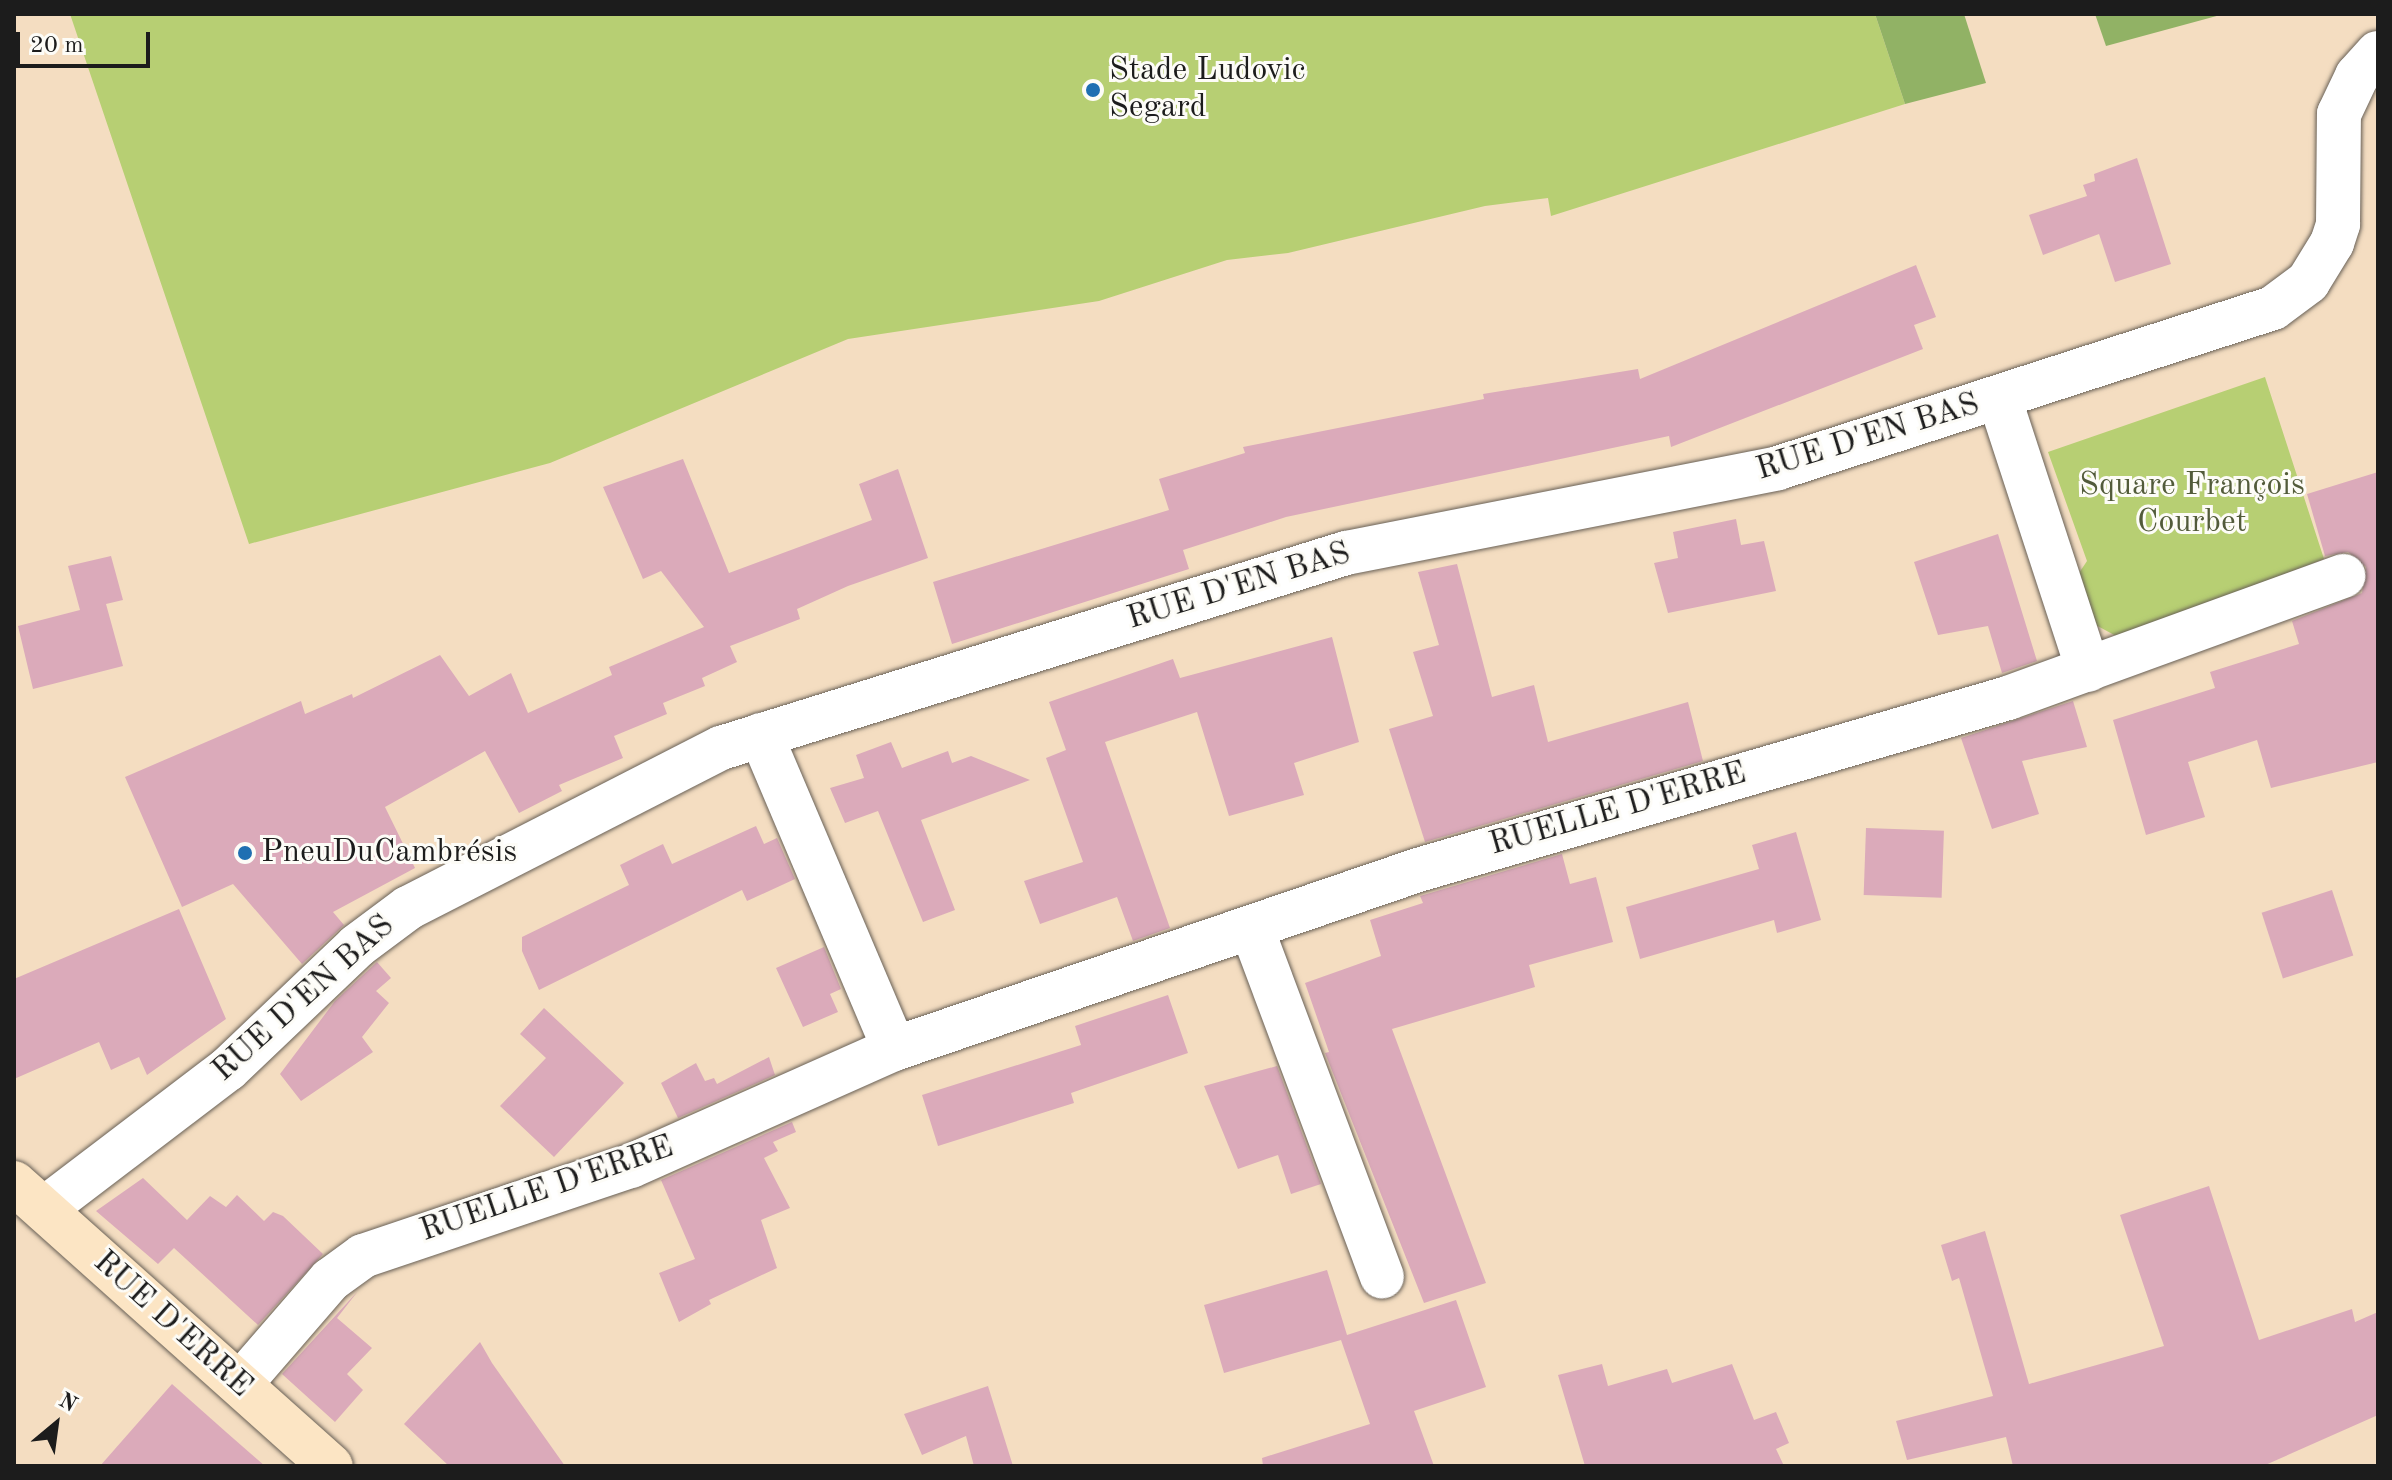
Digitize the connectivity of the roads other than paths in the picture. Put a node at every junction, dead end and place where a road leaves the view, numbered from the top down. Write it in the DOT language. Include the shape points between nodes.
graph roads {
  1 [pos="2378,53"];
  2 [pos="1999,397"];
  3 [pos="2343,576"];
  4 [pos="2088,670"];
  5 [pos="761,735"];
  6 [pos="1252,929"];
  7 [pos="894,1049"];
  8 [pos="24,1197"];
  9 [pos="1382,1277"];
  10 [pos="240,1384"];
  11 [pos="331,1466"];
  1 -- 2 [label="street, RUE D'EN BAS" via="2357,76 2339,114 2338,224 2322,264 2308,282 2273,308"];
  2 -- 4 [label="street"];
  2 -- 5 [label="street, RUE D'EN BAS" via="1778,468 1346,553"];
  3 -- 4 [label="street, RUELLE D'ERRE"];
  4 -- 6 [label="street, RUELLE D'ERRE" via="1418,870"];
  5 -- 7 [label="street"];
  5 -- 8 [label="street, RUE D'EN BAS" via="659,776 408,908 357,946 228,1069"];
  6 -- 7 [label="street, RUELLE D'ERRE"];
  6 -- 9 [label="street"];
  7 -- 10 [label="street, RUELLE D'ERRE" via="631,1166 363,1256 330,1280"];
  8 -- 10 [label="street, RUE D'ERRE"];
  10 -- 11 [label="street, RUE D'ERRE"];
}
